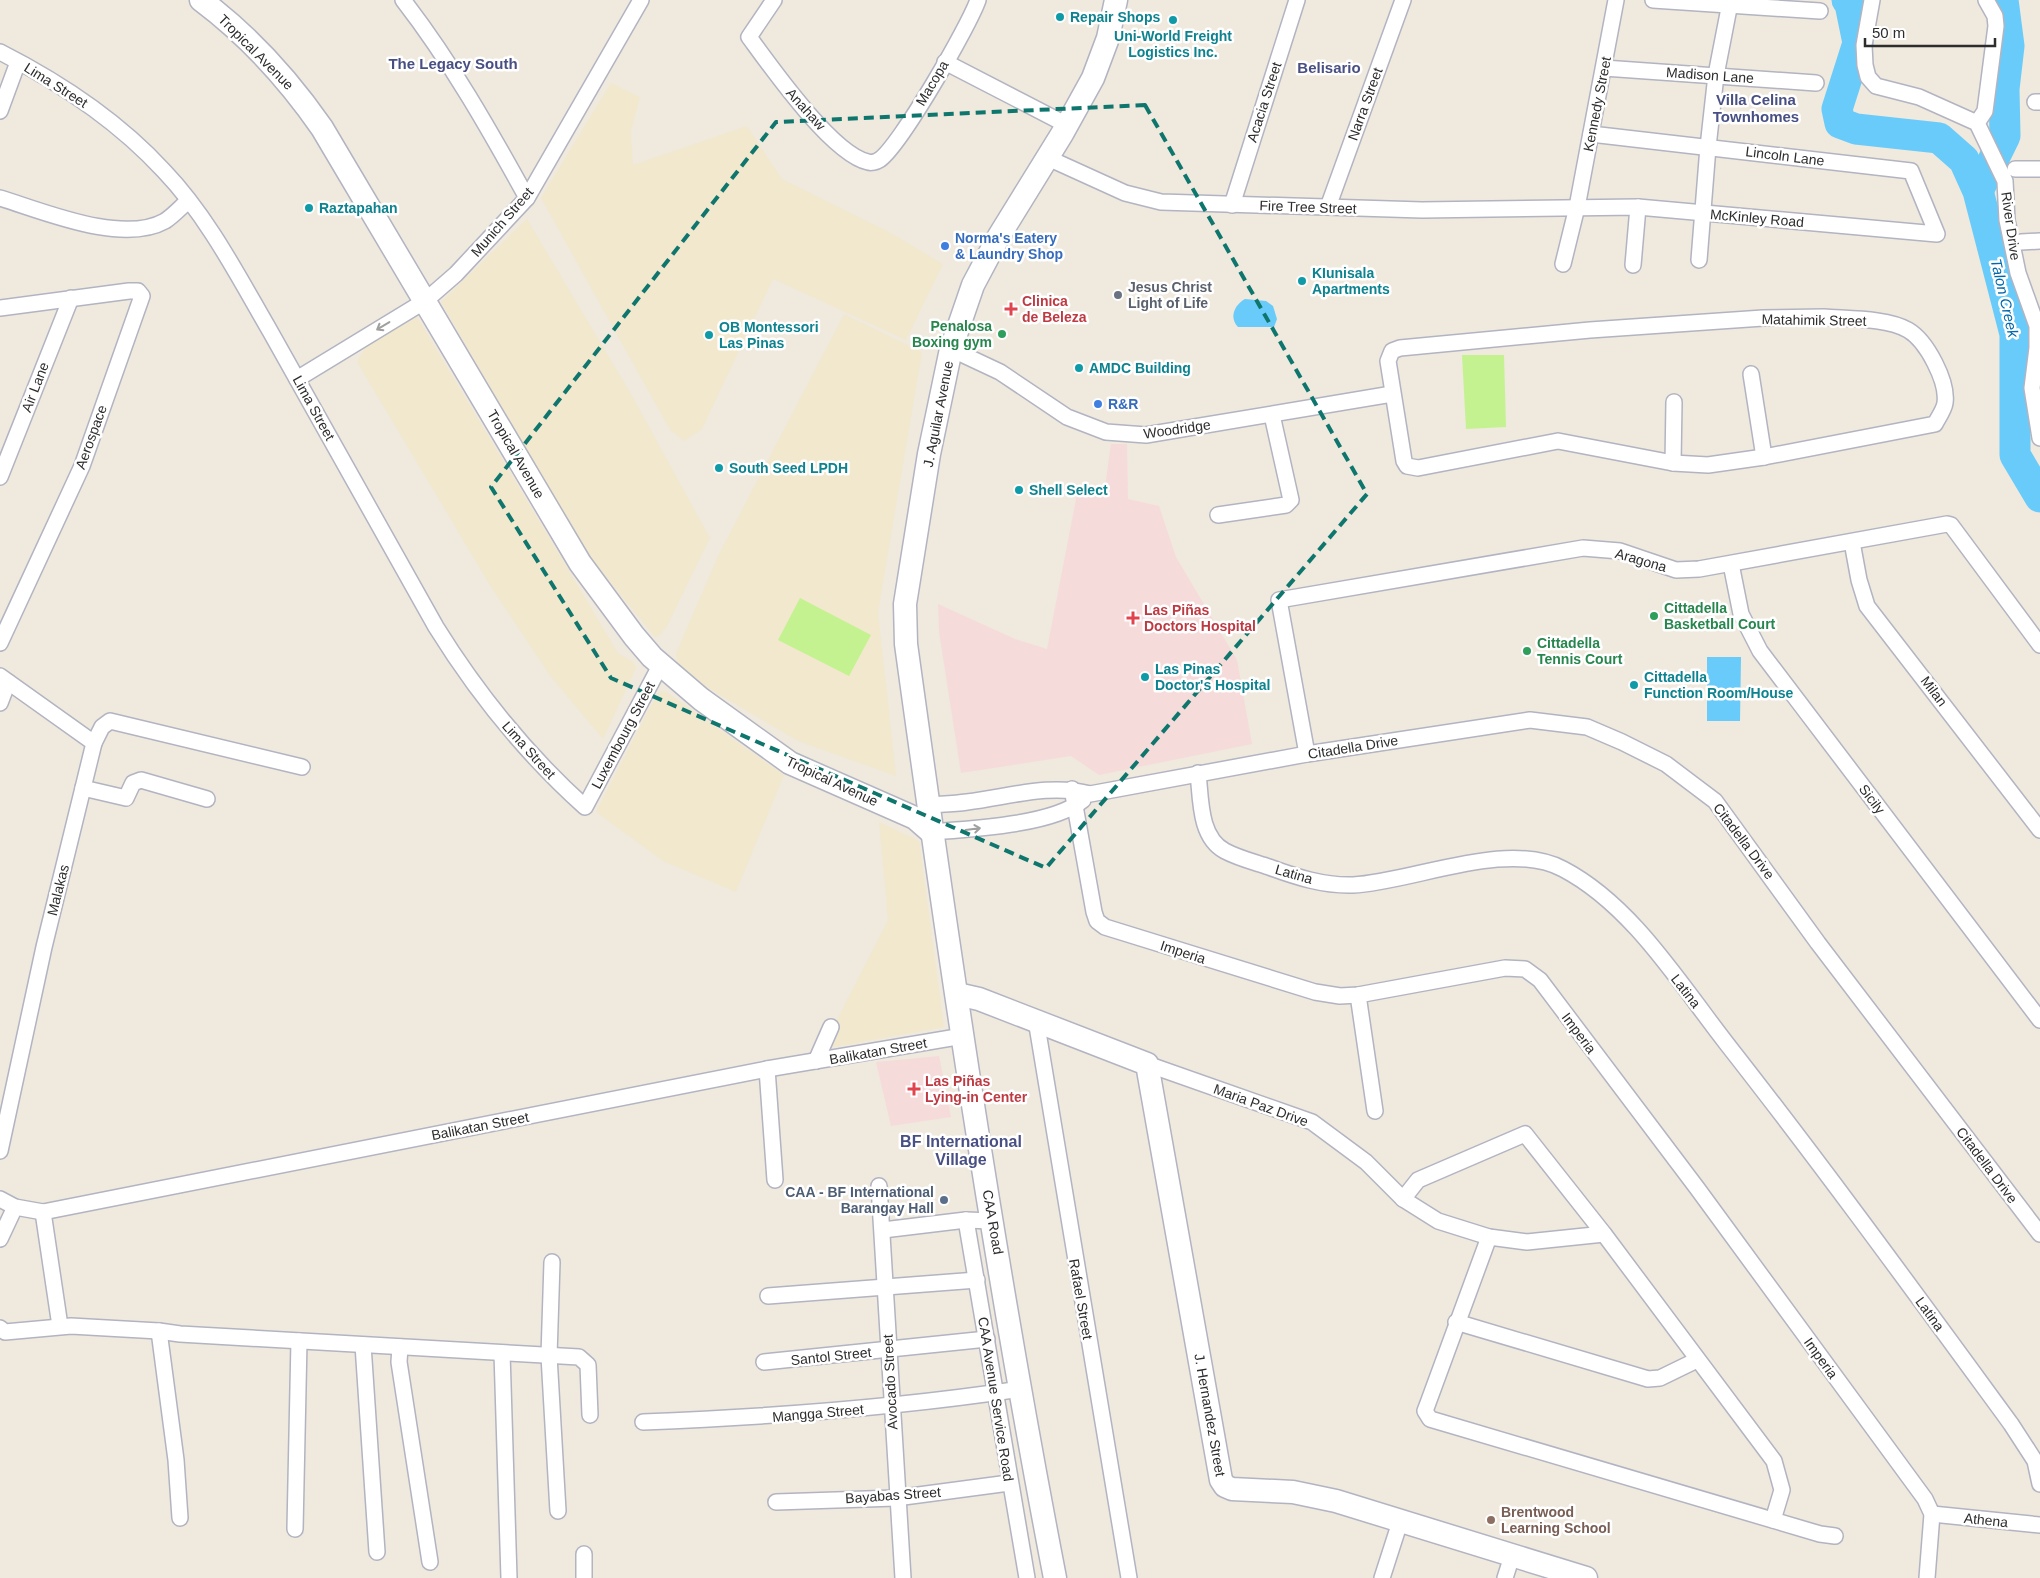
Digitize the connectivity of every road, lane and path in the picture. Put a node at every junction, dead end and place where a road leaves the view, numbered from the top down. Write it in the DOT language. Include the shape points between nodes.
graph roads {
  1 [pos="201,0"];
  2 [pos="403,0"];
  3 [pos="774,0"];
  4 [pos="978,0"];
  5 [pos="1116,0"];
  6 [pos="1297,0"];
  7 [pos="1403,0"];
  8 [pos="1616,0"];
  9 [pos="1653,0"];
  10 [pos="1872,0"];
  11 [pos="1986,0"];
  12 [pos="640,1"];
  13 [pos="1730,4"];
  14 [pos="1820,11"];
  15 [pos="0,52"];
  16 [pos="18,62"];
  17 [pos="945,62"];
  18 [pos="1604,68"];
  19 [pos="1716,75"];
  20 [pos="1816,83"];
  21 [pos="0,111"];
  22 [pos="1068,125"];
  23 [pos="1979,128"];
  24 [pos="1591,134"];
  25 [pos="1708,147"];
  26 [pos="1048,158"];
  27 [pos="878,161"];
  28 [pos="2040,169"];
  29 [pos="2015,170"];
  30 [pos="0,198"];
  31 [pos="527,198"];
  32 [pos="188,201"];
  33 [pos="1232,205"];
  34 [pos="1328,207"];
  35 [pos="1577,207"];
  36 [pos="1638,207"];
  37 [pos="1703,213"];
  38 [pos="1937,234"];
  39 [pos="2040,241"];
  40 [pos="2021,242"];
  41 [pos="1699,260"];
  42 [pos="1563,264"];
  43 [pos="1633,265"];
  44 [pos="70,298"];
  45 [pos="425,301"];
  46 [pos="0,308"];
  47 [pos="951,348"];
  48 [pos="1751,374"];
  49 [pos="297,379"];
  50 [pos="1392,394"];
  51 [pos="1674,402"];
  52 [pos="1272,415"];
  53 [pos="2040,438"];
  54 [pos="1764,457"];
  55 [pos="1673,463"];
  56 [pos="0,477"];
  57 [pos="1218,515"];
  58 [pos="1852,542"];
  59 [pos="1731,564"];
  60 [pos="0,643"];
  61 [pos="2040,645"];
  62 [pos="660,664"];
  63 [pos="4,679"];
  64 [pos="0,703"];
  65 [pos="94,743"];
  66 [pos="1307,754"];
  67 [pos="302,767"];
  68 [pos="1198,773"];
  69 [pos="83,788"];
  70 [pos="1072,789"];
  71 [pos="1090,794"];
  72 [pos="1011,795"];
  73 [pos="207,799"];
  74 [pos="584,806"];
  75 [pos="1076,806"];
  76 [pos="925,818"];
  77 [pos="1014,822"];
  78 [pos="2040,830"];
  79 [pos="957,994"];
  80 [pos="1358,995"];
  81 [pos="1036,1020"];
  82 [pos="2040,1020"];
  83 [pos="831,1027"];
  84 [pos="963,1036"];
  85 [pos="816,1061"];
  86 [pos="1147,1064"];
  87 [pos="767,1069"];
  88 [pos="1375,1111"];
  89 [pos="0,1151"];
  90 [pos="775,1180"];
  91 [pos="879,1186"];
  92 [pos="1403,1199"];
  93 [pos="0,1200"];
  94 [pos="15,1207"];
  95 [pos="43,1212"];
  96 [pos="966,1220"];
  97 [pos="992,1221"];
  98 [pos="883,1230"];
  99 [pos="1604,1234"];
  100 [pos="2040,1234"];
  101 [pos="1490,1237"];
  102 [pos="0,1239"];
  103 [pos="552,1262"];
  104 [pos="977,1280"];
  105 [pos="886,1288"];
  106 [pos="768,1296"];
  107 [pos="1456,1322"];
  108 [pos="60,1326"];
  109 [pos="159,1331"];
  110 [pos="2,1333"];
  111 [pos="987,1339"];
  112 [pos="299,1341"];
  113 [pos="363,1345"];
  114 [pos="400,1347"];
  115 [pos="889,1350"];
  116 [pos="502,1353"];
  117 [pos="549,1356"];
  118 [pos="1698,1360"];
  119 [pos="764,1362"];
  120 [pos="1021,1389"];
  121 [pos="996,1393"];
  122 [pos="892,1407"];
  123 [pos="590,1415"];
  124 [pos="643,1422"];
  125 [pos="1009,1484"];
  126 [pos="2040,1484"];
  127 [pos="896,1498"];
  128 [pos="776,1502"];
  129 [pos="558,1511"];
  130 [pos="1932,1514"];
  131 [pos="180,1518"];
  132 [pos="1773,1520"];
  133 [pos="1400,1522"];
  134 [pos="2040,1525"];
  135 [pos="295,1529"];
  136 [pos="1835,1536"];
  137 [pos="377,1552"];
  138 [pos="584,1554"];
  139 [pos="1512,1556"];
  140 [pos="430,1562"];
  141 [pos="509,1578"];
  142 [pos="584,1578"];
  143 [pos="903,1578"];
  144 [pos="1026,1578"];
  145 [pos="1056,1578"];
  146 [pos="1129,1578"];
  147 [pos="1382,1578"];
  148 [pos="1505,1578"];
  149 [pos="1586,1578"];
  150 [pos="1927,1578"];
  1 -- 45 [label="street, Tropical Avenue" via="242,33 302,100"];
  2 -- 31 [label="street" via="433,38 484,119"];
  3 -- 27 [label="street, Anahaw" via="749,37 796,100 822,128 856,157 869,162"];
  4 -- 17 [label="street, Macopa"];
  5 -- 22 [label="street, J. Aguilar Avenue" via="1108,38 1093,78"];
  6 -- 33 [label="street, Acacia Street"];
  7 -- 34 [label="street, Narra Street"];
  8 -- 18 [label="street, Kennedy Street"];
  9 -- 13 [label="street"];
  10 -- 23 [label="street" via="1864,45 1868,77 1876,86 1919,97"];
  11 -- 23 [label="street" via="1995,16 1996,26 1985,111"];
  12 -- 31 [label="street, Munich Street"];
  13 -- 14 [label="street"];
  13 -- 19 [label="street"];
  15 -- 16 [label="street, Lima Street"];
  16 -- 21 [label="street"];
  16 -- 32 [label="street, Lima Street" via="78,96 106,118 159,165"];
  17 -- 22 [label="street"];
  17 -- 27 [label="street, Macopa" via="895,143"];
  18 -- 19 [label="street, Madison Lane"];
  18 -- 24 [label="street, Kennedy Street"];
  19 -- 20 [label="street, Madison Lane"];
  19 -- 25 [label="street"];
  22 -- 26 [label="street, J. Aguilar Avenue"];
  23 -- 53 [label="street, River Drive" via="2005,181 2007,220 2018,273 2037,326 2032,388"];
  24 -- 25 [label="street, Lincoln Lane"];
  24 -- 35 [label="street, Kennedy Street"];
  25 -- 37 [label="street"];
  25 -- 38 [label="street, Lincoln Lane" via="1911,171"];
  26 -- 33 [label="street, Fire Tree Street" via="1125,193 1144,198 1161,202"];
  26 -- 47 [label="street, J. Aguilar Avenue" via="999,236 973,285"];
  28 -- 29 [label="street"];
  30 -- 32 [label="street" via="83,222 129,229 165,221"];
  31 -- 45 [label="street, Munich Street" via="456,274"];
  32 -- 49 [label="street, Lima Street" via="213,234"];
  33 -- 34 [label="street, Fire Tree Street"];
  34 -- 35 [label="street, Fire Tree Street" via="1422,210"];
  35 -- 36 [label="street, McKinley Road"];
  35 -- 42 [label="street, Kennedy Street"];
  36 -- 37 [label="street, McKinley Road"];
  36 -- 43 [label="street"];
  37 -- 38 [label="street, McKinley Road"];
  37 -- 41 [label="street"];
  39 -- 40 [label="street"];
  44 -- 46 [label="street"];
  44 -- 56 [label="street, Air Lane"];
  44 -- 60 [label="street, Aerospace" via="129,291 138,291 142,296 82,466"];
  45 -- 49 [label="street, Munich Street, one-way"];
  45 -- 62 [label="street, Tropical Avenue" via="580,563 634,636"];
  47 -- 52 [label="street, Woodridge" via="1000,372 1067,417 1106,432 1146,435"];
  47 -- 76 [label="street, J. Aguilar Avenue" via="929,454 905,604 906,644"];
  48 -- 54 [label="street"];
  49 -- 74 [label="street, Lima Street" via="460,666 502,721"];
  50 -- 52 [label="street, Woodridge"];
  50 -- 54 [label="street, Matahimik Street" via="1388,361 1392,351 1400,348 1488,338 1763,318 1824,317 1894,325 1909,330 1941,373 1945,404 1935,424"];
  50 -- 55 [label="street, Matahimik Street" via="1404,461 1412,468 1558,441"];
  51 -- 55 [label="street"];
  52 -- 57 [label="street" via="1291,500 1286,505"];
  54 -- 55 [label="street, Matahimik Street" via="1708,465"];
  58 -- 59 [label="street, Aragona"];
  58 -- 61 [label="street, Aragona" via="1951,524"];
  58 -- 78 [label="street, Milan" via="1867,606"];
  59 -- 66 [label="street, Aragona" via="1676,570 1620,551 1583,548 1279,600"];
  59 -- 82 [label="street, Sicily" via="1741,614 1760,651"];
  62 -- 74 [label="street, Luxembourg Street"];
  62 -- 76 [label="street, Tropical Avenue" via="729,721 790,763"];
  63 -- 64 [label="street"];
  63 -- 65 [label="street"];
  65 -- 67 [label="street" via="102,727 110,721"];
  65 -- 69 [label="street, Malakas"];
  66 -- 68 [label="street, Citadella Drive"];
  66 -- 100 [label="street, Citadella Drive" via="1530,720 1587,726 1666,764 1715,801 1818,943"];
  68 -- 71 [label="street, Citadella Drive"];
  68 -- 126 [label="street, Latina" via="1205,829 1213,843 1224,851 1294,876 1358,885 1508,859 1551,862 1587,881 1629,919 1822,1165 2011,1424 2035,1461"];
  69 -- 73 [label="street" via="126,798 133,783 141,780"];
  69 -- 89 [label="street, Malakas" via="44,947"];
  70 -- 71 [label="street, Citadella Drive"];
  70 -- 72 [label="street, Citadella Drive" via="1047,788"];
  70 -- 75 [label="street, Imperia"];
  71 -- 75 [label="street, Citadella Drive"];
  72 -- 76 [label="street, Citadella Drive" via="966,802"];
  72 -- 77 [label="street"];
  75 -- 77 [label="street, Citadella Drive" via="1048,817"];
  75 -- 80 [label="street, Imperia" via="1097,922 1314,992"];
  76 -- 77 [label="street, Citadella Drive, one-way" via="972,829"];
  76 -- 79 [label="street, CAA Road"];
  79 -- 81 [label="street, Maria Paz Drive"];
  79 -- 84 [label="street, CAA Road"];
  80 -- 88 [label="street"];
  80 -- 130 [label="street, Imperia" via="1505,968 1525,969 1540,980 1697,1188 1925,1499"];
  81 -- 86 [label="street, Maria Paz Drive"];
  81 -- 146 [label="street, Rafael Street"];
  83 -- 85 [label="street"];
  84 -- 85 [label="street, Balikatan Street"];
  84 -- 97 [label="street, CAA Road"];
  85 -- 87 [label="street, Balikatan Street"];
  86 -- 92 [label="street, Maria Paz Drive" via="1312,1122 1366,1162"];
  86 -- 133 [label="street, J. Hernandez Street" via="1221,1480 1232,1489 1293,1492"];
  87 -- 90 [label="street"];
  87 -- 95 [label="street, Balikatan Street"];
  91 -- 98 [label="street, Avocado Street"];
  92 -- 99 [label="street" via="1418,1180 1525,1134"];
  92 -- 101 [label="street, Maria Paz Drive" via="1438,1221"];
  93 -- 94 [label="street, Balikatan Street"];
  94 -- 95 [label="street, Balikatan Street"];
  94 -- 102 [label="street"];
  95 -- 108 [label="street"];
  96 -- 97 [label="street"];
  96 -- 98 [label="street"];
  96 -- 104 [label="street, CAA Avenue Service Road"];
  97 -- 120 [label="street, CAA Road"];
  98 -- 105 [label="street, Avocado Street"];
  99 -- 101 [label="street, Maria Paz Drive" via="1527,1242"];
  99 -- 118 [label="street"];
  101 -- 107 [label="street"];
  103 -- 117 [label="street"];
  104 -- 105 [label="street"];
  104 -- 111 [label="street, CAA Avenue Service Road"];
  105 -- 106 [label="street"];
  105 -- 115 [label="street, Avocado Street"];
  107 -- 118 [label="street" via="1648,1379 1660,1378"];
  107 -- 132 [label="street" via="1425,1412 1430,1419"];
  108 -- 109 [label="street"];
  108 -- 110 [label="street"];
  109 -- 112 [label="street"];
  109 -- 131 [label="street"];
  111 -- 115 [label="street, Santol Street"];
  111 -- 121 [label="street, CAA Avenue Service Road"];
  112 -- 113 [label="street"];
  112 -- 135 [label="street"];
  113 -- 114 [label="street"];
  113 -- 137 [label="street"];
  114 -- 116 [label="street"];
  114 -- 140 [label="street" via="399,1362"];
  115 -- 119 [label="street, Santol Street"];
  115 -- 122 [label="street, Avocado Street"];
  116 -- 117 [label="street"];
  116 -- 141 [label="street"];
  117 -- 123 [label="street" via="579,1358 588,1365"];
  117 -- 129 [label="street"];
  118 -- 132 [label="street" via="1774,1461 1782,1490"];
  120 -- 121 [label="street, Mangga Street"];
  120 -- 145 [label="street, CAA Road"];
  121 -- 122 [label="street, Mangga Street"];
  121 -- 125 [label="street, CAA Avenue Service Road"];
  122 -- 124 [label="street, Mangga Street" via="767,1418"];
  122 -- 127 [label="street, Avocado Street"];
  125 -- 127 [label="street, Bayabas Street"];
  125 -- 144 [label="street, CAA Avenue Service Road"];
  127 -- 128 [label="street, Bayabas Street"];
  127 -- 143 [label="street, Avocado Street"];
  130 -- 134 [label="street, Athena"];
  130 -- 150 [label="street"];
  132 -- 136 [label="street"];
  133 -- 139 [label="street, J. Hernandez Street"];
  133 -- 147 [label="street"];
  138 -- 142 [label="street"];
  139 -- 148 [label="street"];
  139 -- 149 [label="street, J. Hernandez Street"];
}
